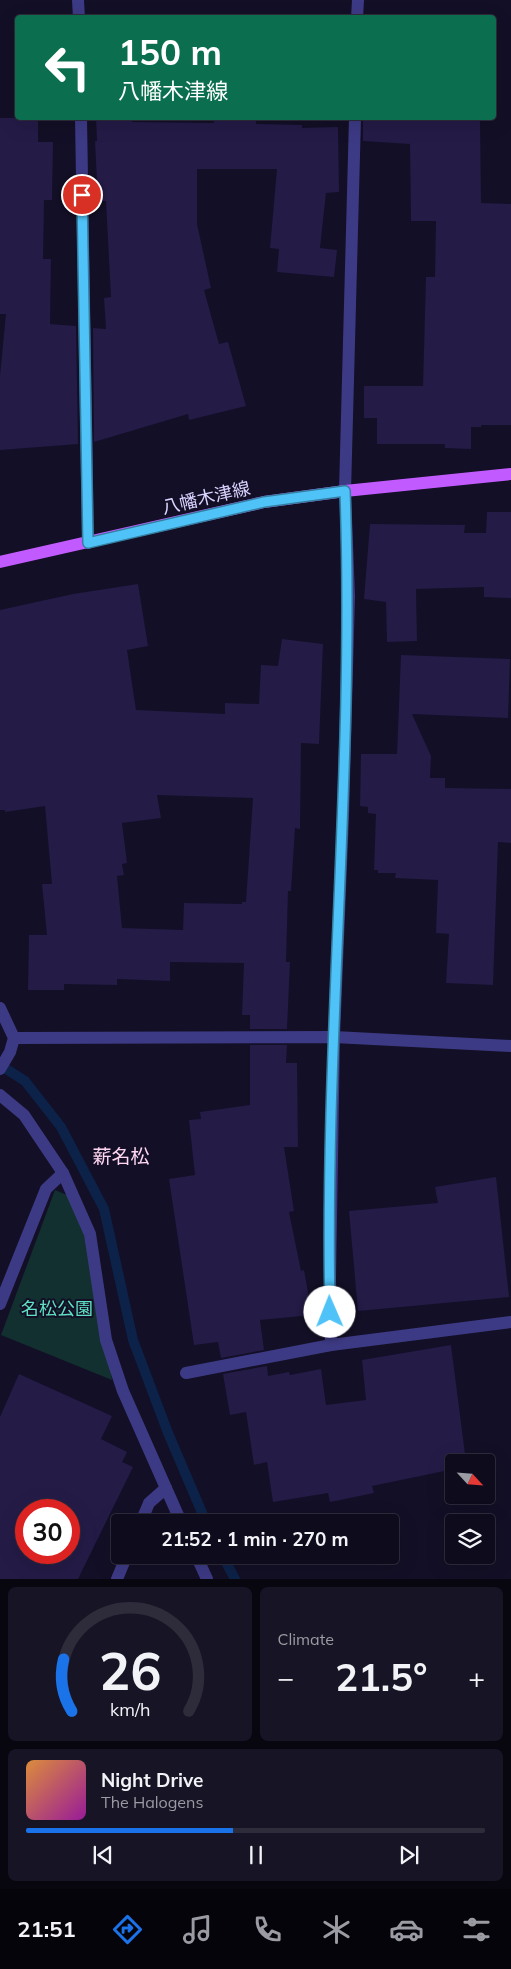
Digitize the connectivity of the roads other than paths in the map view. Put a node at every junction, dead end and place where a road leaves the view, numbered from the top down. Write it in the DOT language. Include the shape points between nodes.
graph roads {
  1 [pos="78,0"];
  2 [pos="358,0"];
  3 [pos="79,15"];
  4 [pos="357,15"];
  5 [pos="80,120"];
  6 [pos="355,120"];
  7 [pos="511,474"];
  8 [pos="345,491"];
  9 [pos="88,543"];
  10 [pos="0,562"];
  11 [pos="0,1008"];
  12 [pos="334,1037"];
  13 [pos="14,1038"];
  14 [pos="511,1046"];
  15 [pos="0,1069"];
  16 [pos="0,1095"];
  17 [pos="62,1173"];
  18 [pos="0,1304"];
  19 [pos="511,1322"];
  20 [pos="331,1345"];
  21 [pos="186,1373"];
  22 [pos="166,1488"];
  23 [pos="144,1514"];
  24 [pos="177,1514"];
  25 [pos="124,1564"];
  26 [pos="200,1564"];
  27 [pos="117,1579"];
  28 [pos="207,1579"];
  1 -- 3 [label="street"];
  2 -- 4 [label="street"];
  5 -- 9 [label="street"];
  6 -- 8 [label="street"];
  7 -- 8 [label="main road, 八幡木津線"];
  8 -- 9 [label="main road, 八幡木津線" via="264,502"];
  8 -- 12 [label="street" via="349,596"];
  9 -- 10 [label="main road, 八幡木津線"];
  11 -- 13 [label="street"];
  12 -- 13 [label="street"];
  12 -- 14 [label="street"];
  12 -- 20 [label="street"];
  13 -- 15 [label="street"];
  16 -- 17 [label="street" via="24,1115"];
  17 -- 18 [label="street" via="46,1189"];
  17 -- 22 [label="street" via="90,1234 106,1340 123,1391"];
  19 -- 20 [label="street"];
  20 -- 21 [label="street"];
  22 -- 23 [label="street" via="149,1503"];
  22 -- 24 [label="street"];
  25 -- 27 [label="street"];
  26 -- 28 [label="street"];
}
